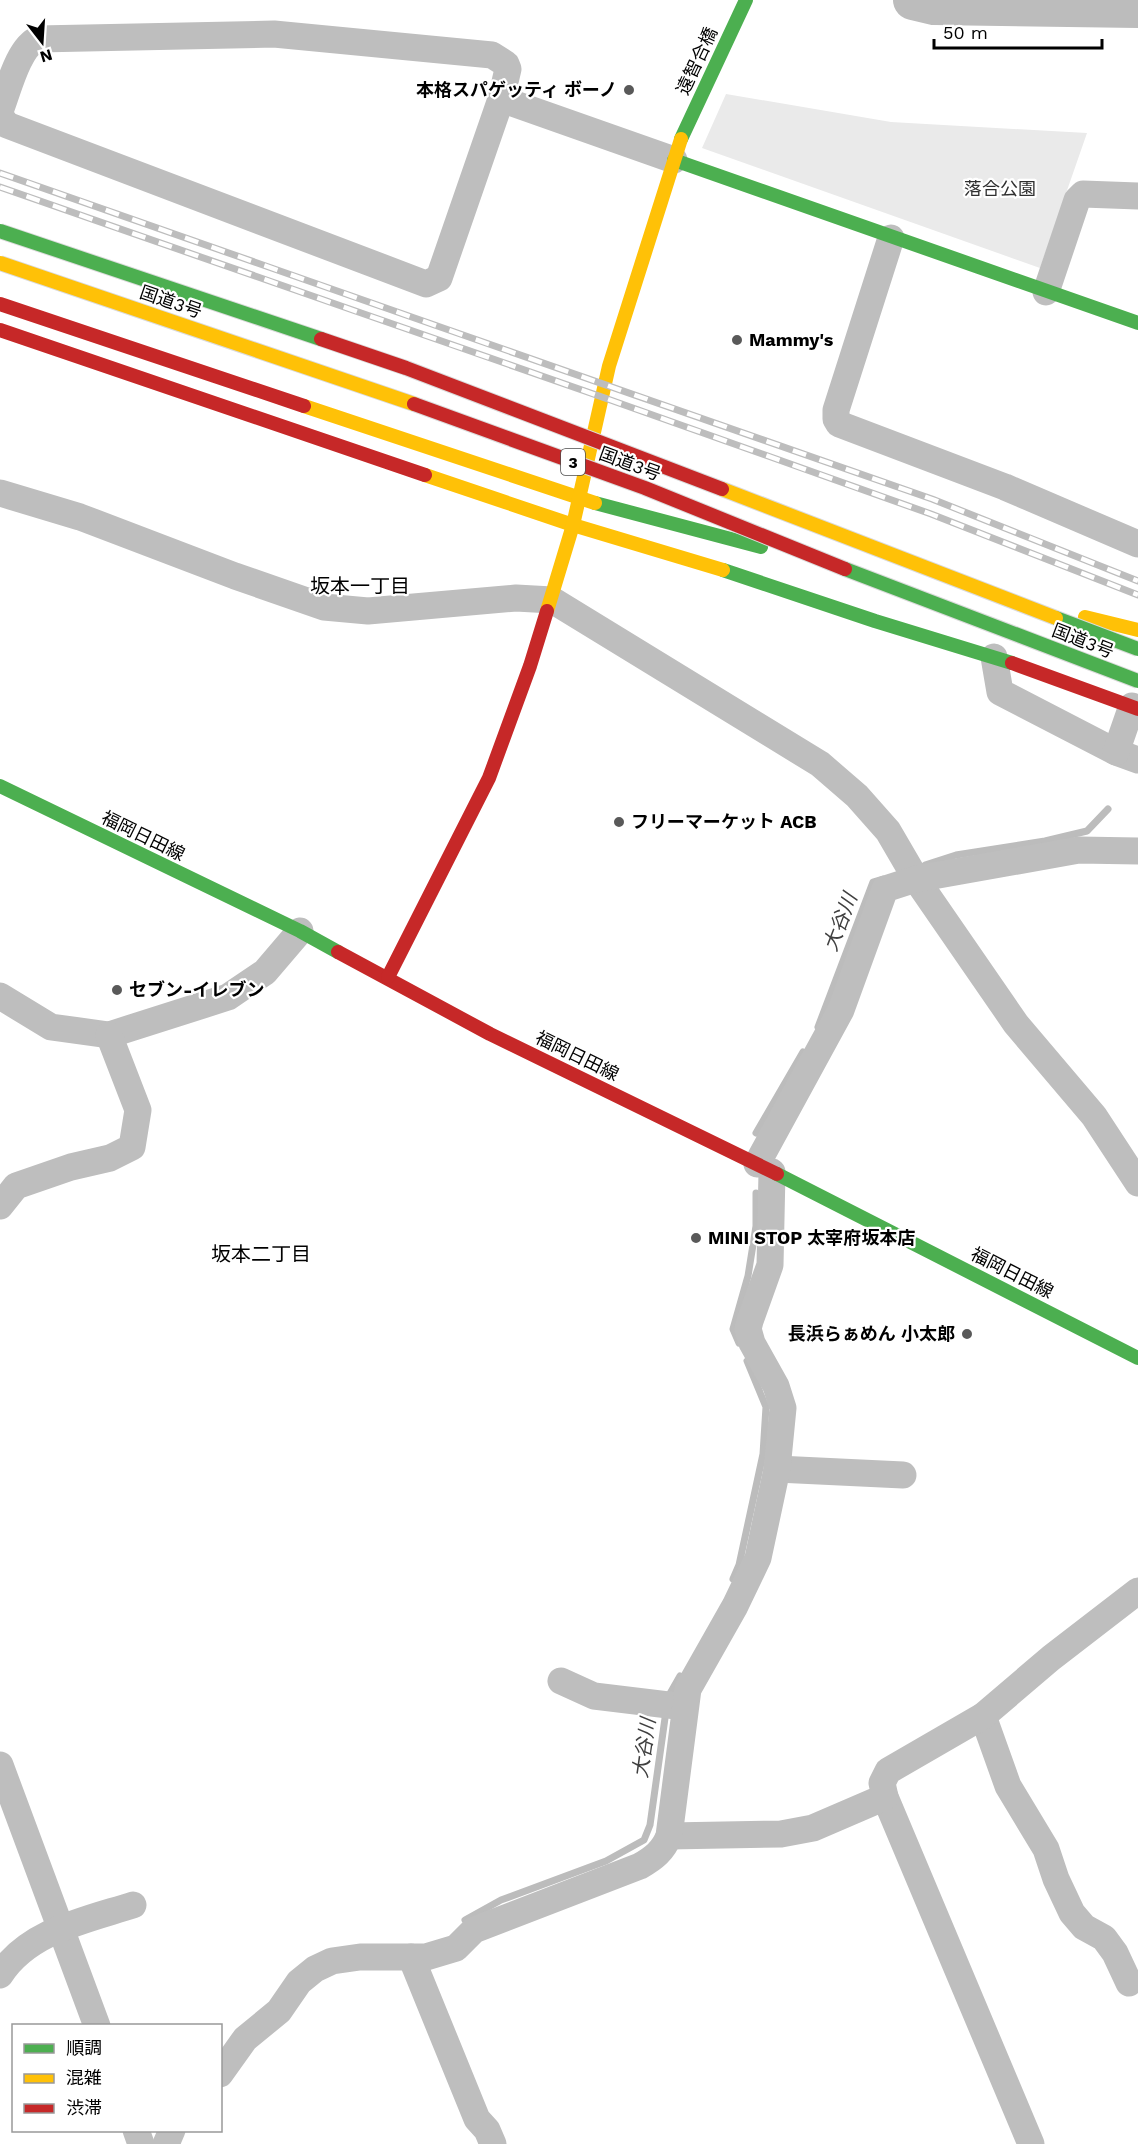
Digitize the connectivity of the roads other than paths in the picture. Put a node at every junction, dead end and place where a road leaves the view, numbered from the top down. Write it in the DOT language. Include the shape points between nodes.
graph roads {
  1 [pos="746,0"];
  2 [pos="501,99"];
  3 [pos="678,148"];
  4 [pos="1138,196"];
  5 [pos="0,231"];
  6 [pos="891,238"];
  7 [pos="0,263"];
  8 [pos="1046,292"];
  9 [pos="0,304"];
  10 [pos="1138,323"];
  11 [pos="0,330"];
  12 [pos="0,492"];
  13 [pos="580,499"];
  14 [pos="573,525"];
  15 [pos="1138,544"];
  16 [pos="913,581"];
  17 [pos="936,586"];
  18 [pos="552,600"];
  19 [pos="1138,630"];
  20 [pos="1138,649"];
  21 [pos="994,657"];
  22 [pos="1136,699"];
  23 [pos="1127,756"];
  24 [pos="0,786"];
  25 [pos="1138,851"];
  26 [pos="916,879"];
  27 [pos="300,931"];
  28 [pos="388,977"];
  29 [pos="0,996"];
  30 [pos="109,1035"];
  31 [pos="764,1168"];
  32 [pos="1138,1183"];
  33 [pos="0,1206"];
  34 [pos="1138,1358"];
  35 [pos="777,1469"];
  36 [pos="903,1475"];
  37 [pos="1138,1591"];
  38 [pos="561,1681"];
  39 [pos="685,1707"];
  40 [pos="983,1716"];
  41 [pos="0,1765"];
  42 [pos="885,1797"];
  43 [pos="669,1836"];
  44 [pos="133,1905"];
  45 [pos="61,1929"];
  46 [pos="411,1957"];
  47 [pos="0,1975"];
  48 [pos="1129,1983"];
  49 [pos="97,2024"];
  50 [pos="222,2071"];
  51 [pos="493,2144"];
  52 [pos="1031,2144"];
  1 -- 3 [label="main road, 遠智合橋"];
  2 -- 2 [label="street" via="439,278 426,284 7,124 0,111 21,57 31,42 38,39 274,34 492,55 507,64"];
  2 -- 3 [label="street"];
  3 -- 6 [label="main road"];
  3 -- 13 [label="main road, 遠智合橋" via="609,366"];
  4 -- 8 [label="street" via="1083,195 1077,200"];
  5 -- 20 [label="main road, 国道3号 / 3, bridge" via="405,368"];
  6 -- 8 [label="main road"];
  6 -- 15 [label="street" via="836,410 839,424 1005,487"];
  7 -- 22 [label="main road, 国道3号 / 3, bridge" via="399,399 645,488"];
  8 -- 10 [label="main road"];
  9 -- 13 [label="main road, 3"];
  11 -- 14 [label="main road"];
  12 -- 18 [label="street" via="80,517 324,607 368,611 516,597"];
  13 -- 14 [label="main road, 遠智合橋"];
  13 -- 16 [label="main road, 3" via="800,558"];
  14 -- 18 [label="main road, 遠智合橋"];
  14 -- 21 [label="main road"];
  17 -- 19 [label="main road"];
  18 -- 26 [label="street" via="820,764 874,813"];
  18 -- 28 [label="main road, 遠智合橋" via="489,778"];
  21 -- 22 [label="main road"];
  21 -- 23 [label="street" via="1000,692"];
  22 -- 23 [label="street"];
  24 -- 27 [label="main road, 福岡日田線"];
  25 -- 26 [label="street" via="1079,850"];
  26 -- 31 [label="street" via="885,889 841,1010"];
  26 -- 32 [label="street" via="1016,1024 1094,1116"];
  27 -- 28 [label="main road, 福岡日田線"];
  27 -- 30 [label="street" via="265,972 228,997"];
  28 -- 31 [label="main road, 福岡日田線" via="490,1034"];
  29 -- 30 [label="street" via="51,1027"];
  30 -- 33 [label="street" via="138,1110 132,1147 110,1158 16,1186"];
  31 -- 34 [label="main road, 福岡日田線"];
  31 -- 35 [label="street" via="770,1265 748,1329 783,1408"];
  35 -- 36 [label="street"];
  35 -- 39 [label="street" via="758,1558 688,1689"];
  37 -- 40 [label="street"];
  38 -- 39 [label="street" via="594,1696"];
  39 -- 43 [label="street"];
  40 -- 42 [label="street" via="888,1772 882,1783"];
  40 -- 48 [label="street" via="1008,1786 1046,1849 1072,1913 1084,1927 1104,1938"];
  41 -- 45 [label="street"];
  42 -- 43 [label="street" via="813,1827 781,1834"];
  42 -- 52 [label="street"];
  43 -- 46 [label="street" via="660,1853 640,1866 474,1930 456,1948"];
  44 -- 45 [label="street"];
  45 -- 47 [label="street" via="29,1944"];
  45 -- 49 [label="street"];
  46 -- 50 [label="street" via="360,1957 332,1961 315,1969 298,1982 279,2011 245,2039"];
  46 -- 51 [label="street" via="477,2119"];
}
